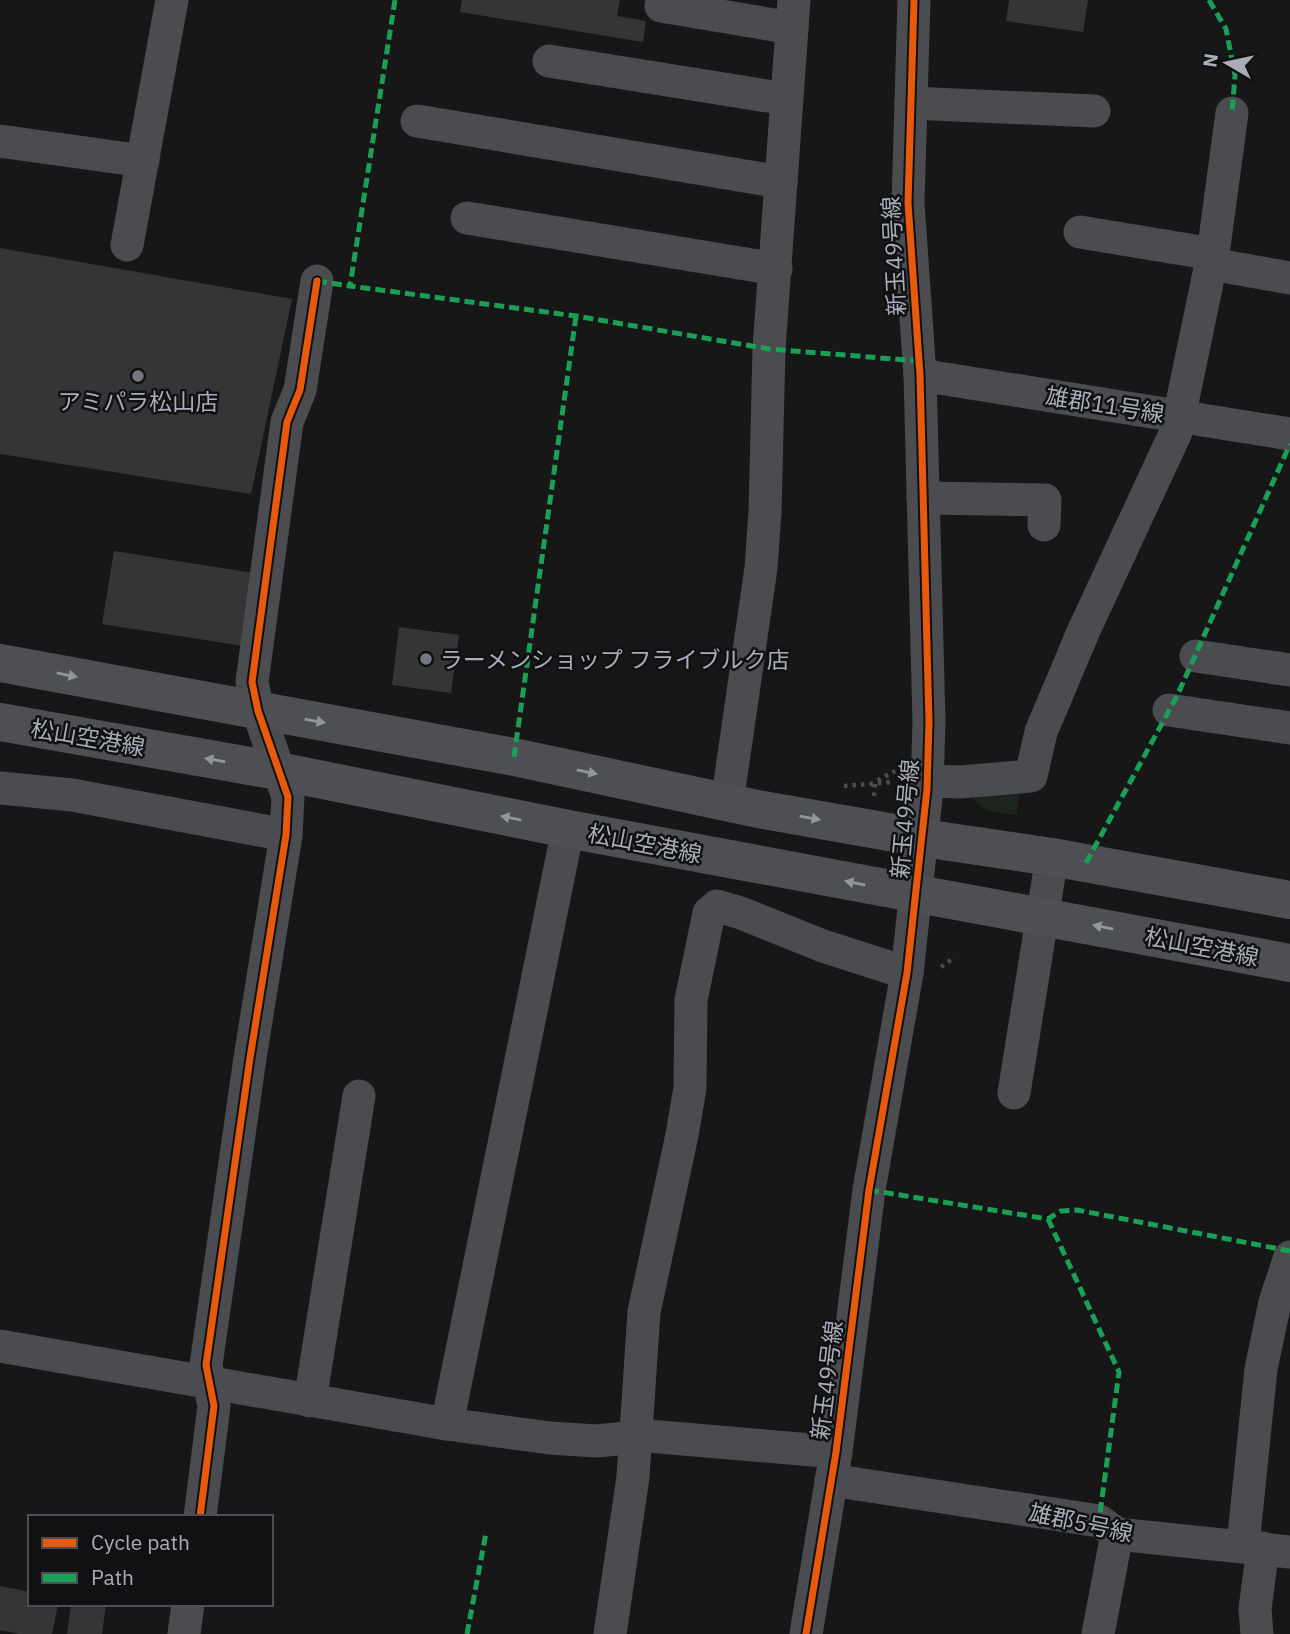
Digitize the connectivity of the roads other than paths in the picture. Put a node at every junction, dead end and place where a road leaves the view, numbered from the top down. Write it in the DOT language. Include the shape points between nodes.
graph roads {
  1 [pos="173,0"];
  2 [pos="914,0"];
  3 [pos="661,6"];
  4 [pos="793,14"];
  5 [pos="549,61"];
  6 [pos="786,99"];
  7 [pos="911,103"];
  8 [pos="1094,111"];
  9 [pos="1232,113"];
  10 [pos="417,121"];
  11 [pos="0,141"];
  12 [pos="143,161"];
  13 [pos="781,182"];
  14 [pos="467,218"];
  15 [pos="1080,232"];
  16 [pos="127,245"];
  17 [pos="1212,259"];
  18 [pos="776,269"];
  19 [pos="1290,278"];
  20 [pos="317,281"];
  21 [pos="920,375"];
  22 [pos="1180,415"];
  23 [pos="1290,434"];
  24 [pos="923,498"];
  25 [pos="1044,525"];
  26 [pos="1196,656"];
  27 [pos="0,663"];
  28 [pos="1290,670"];
  29 [pos="1169,710"];
  30 [pos="258,711"];
  31 [pos="0,722"];
  32 [pos="1290,728"];
  33 [pos="278,771"];
  34 [pos="927,781"];
  35 [pos="0,788"];
  36 [pos="727,803"];
  37 [pos="568,829"];
  38 [pos="286,835"];
  39 [pos="923,838"];
  40 [pos="1052,857"];
  41 [pos="747,863"];
  42 [pos="917,894"];
  43 [pos="1290,900"];
  44 [pos="741,913"];
  45 [pos="1042,916"];
  46 [pos="1290,963"];
  47 [pos="907,973"];
  48 [pos="1014,1093"];
  49 [pos="359,1096"];
  50 [pos="1290,1257"];
  51 [pos="0,1346"];
  52 [pos="211,1384"];
  53 [pos="310,1401"];
  54 [pos="447,1424"];
  55 [pos="634,1436"];
  56 [pos="833,1466"];
  57 [pos="200,1515"];
  58 [pos="1117,1534"];
  59 [pos="1265,1548"];
  60 [pos="188,1606"];
  61 [pos="184,1634"];
  62 [pos="610,1634"];
  63 [pos="806,1634"];
  64 [pos="1098,1634"];
  65 [pos="1257,1634"];
  1 -- 12 [label="street"];
  2 -- 7 [label="street, 新玉49号線"];
  3 -- 4 [label="street"];
  4 -- 6 [label="street"];
  5 -- 6 [label="street"];
  6 -- 13 [label="street"];
  7 -- 8 [label="street"];
  7 -- 21 [label="street, 新玉49号線" via="908,203"];
  9 -- 17 [label="street"];
  10 -- 13 [label="street"];
  11 -- 12 [label="street"];
  12 -- 16 [label="street"];
  13 -- 18 [label="street"];
  14 -- 18 [label="street"];
  15 -- 17 [label="street"];
  17 -- 19 [label="street"];
  17 -- 22 [label="street"];
  18 -- 36 [label="street" via="761,568"];
  20 -- 30 [label="street" via="300,390 287,422 252,682"];
  21 -- 22 [label="street, 雄郡11号線"];
  21 -- 24 [label="street, 新玉49号線"];
  22 -- 23 [label="street, 雄郡11号線"];
  22 -- 34 [label="street" via="1041,732 1031,776"];
  24 -- 25 [label="street" via="1045,500"];
  24 -- 34 [label="street, 新玉49号線"];
  26 -- 28 [label="street"];
  27 -- 30 [label="main road, one-way"];
  29 -- 32 [label="street"];
  30 -- 33 [label="street"];
  30 -- 36 [label="main road, one-way" via="514,757"];
  33 -- 31 [label="main road, 松山空港線, one-way"];
  37 -- 33 [label="main road, 松山空港線, one-way"];
  33 -- 38 [label="street" via="288,797"];
  34 -- 39 [label="street, 新玉49号線"];
  35 -- 38 [label="street" via="72,795"];
  36 -- 39 [label="main road, one-way"];
  37 -- 41 [label="main road, 松山空港線"];
  37 -- 54 [label="street"];
  38 -- 52 [label="street" via="206,1365"];
  39 -- 40 [label="main road"];
  39 -- 42 [label="street, 新玉49号線"];
  40 -- 43 [label="main road"];
  40 -- 45 [label="street"];
  42 -- 41 [label="main road, 松山空港線, one-way"];
  41 -- 44 [label="street"];
  42 -- 45 [label="main road, 松山空港線"];
  42 -- 47 [label="street, 新玉49号線"];
  44 -- 47 [label="street"];
  44 -- 55 [label="street" via="717,906 709,913 706,926 691,1000 690,1087 644,1312"];
  46 -- 45 [label="main road, 松山空港線, one-way"];
  45 -- 48 [label="street"];
  47 -- 56 [label="street, 新玉49号線" via="869,1190"];
  49 -- 53 [label="street"];
  50 -- 59 [label="street" via="1261,1369"];
  51 -- 52 [label="street, 雄郡5号線"];
  52 -- 53 [label="street, 雄郡5号線"];
  52 -- 57 [label="street" via="214,1406"];
  53 -- 54 [label="street, 雄郡5号線"];
  54 -- 55 [label="street, 雄郡5号線" via="596,1441"];
  55 -- 56 [label="street, 雄郡5号線"];
  55 -- 62 [label="street" via="633,1477"];
  56 -- 58 [label="street, 雄郡5号線" via="1098,1521"];
  56 -- 63 [label="street, 新玉49号線"];
  58 -- 59 [label="street, 雄郡5号線"];
  58 -- 64 [label="street"];
  59 -- 65 [label="street" via="1255,1609"];
  60 -- 61 [label="street"];
}
